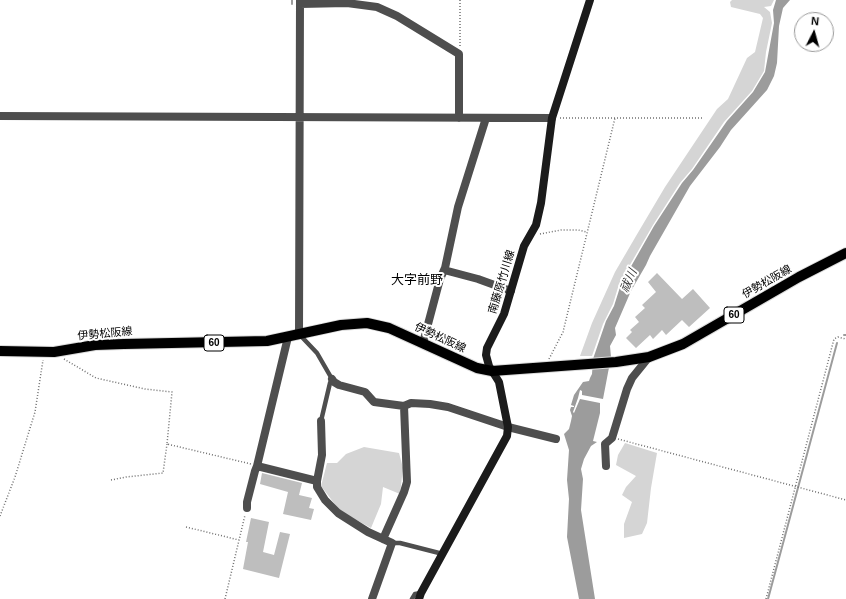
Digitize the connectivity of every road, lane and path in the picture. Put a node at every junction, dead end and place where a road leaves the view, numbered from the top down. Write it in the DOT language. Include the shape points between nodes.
graph roads {
  1 [pos="460,0"];
  2 [pos="590,0"];
  3 [pos="300,2"];
  4 [pos="459,54"];
  5 [pos="0,116"];
  6 [pos="299,118"];
  7 [pos="459,118"];
  8 [pos="486,118"];
  9 [pos="552,118"];
  10 [pos="615,118"];
  11 [pos="704,118"];
  12 [pos="587,232"];
  13 [pos="532,233"];
  14 [pos="846,253"];
  15 [pos="444,270"];
  16 [pos="511,291"];
  17 [pos="299,334"];
  18 [pos="288,337"];
  19 [pos="846,339"];
  20 [pos="423,343"];
  21 [pos="0,351"];
  22 [pos="44,352"];
  23 [pos="649,357"];
  24 [pos="64,358"];
  25 [pos="546,366"];
  26 [pos="492,371"];
  27 [pos="332,379"];
  28 [pos="404,406"];
  29 [pos="321,421"];
  30 [pos="508,427"];
  31 [pos="612,438"];
  32 [pos="556,439"];
  33 [pos="167,444"];
  34 [pos="257,466"];
  35 [pos="606,466"];
  36 [pos="111,480"];
  37 [pos="317,481"];
  38 [pos="795,487"];
  39 [pos="846,500"];
  40 [pos="247,508"];
  41 [pos="0,516"];
  42 [pos="186,527"];
  43 [pos="383,539"];
  44 [pos="239,540"];
  45 [pos="392,543"];
  46 [pos="443,554"];
  47 [pos="420,596"];
  48 [pos="225,599"];
  49 [pos="372,599"];
  50 [pos="412,599"];
  51 [pos="766,599"];
  1 -- 4 [label="path"];
  2 -- 9 [label="main road, 南藤原竹川線"];
  3 -- 4 [label="street" via="347,2 377,7 397,16"];
  3 -- 6 [label="street"];
  4 -- 7 [label="street"];
  5 -- 6 [label="street"];
  6 -- 7 [label="street"];
  6 -- 17 [label="street"];
  7 -- 8 [label="street"];
  8 -- 9 [label="street"];
  8 -- 15 [label="street" via="458,206"];
  9 -- 10 [label="path"];
  9 -- 13 [label="main road, 南藤原竹川線" via="539,212"];
  10 -- 11 [label="path"];
  10 -- 12 [label="path"];
  12 -- 13 [label="path" via="561,230 535,235"];
  12 -- 25 [label="path" via="563,332"];
  13 -- 16 [label="main road, 南藤原竹川線" via="524,246"];
  14 -- 23 [label="main road, 伊勢松阪線 / 60" via="683,344"];
  15 -- 16 [label="street"];
  15 -- 20 [label="street"];
  16 -- 26 [label="main road, 南藤原竹川線" via="504,314 487,348 486,360"];
  17 -- 18 [label="main road, 伊勢松阪線 / 60"];
  17 -- 20 [label="main road, 伊勢松阪線 / 60" via="341,325 367,323 389,328"];
  17 -- 27 [label="lane" via="317,354"];
  18 -- 22 [label="main road, 伊勢松阪線 / 60" via="249,342 124,344"];
  18 -- 34 [label="street"];
  19 -- 38 [label="path" via="834,338"];
  20 -- 26 [label="main road, 伊勢松阪線 / 60" via="477,368"];
  21 -- 22 [label="main road, 伊勢松阪線 / 60"];
  22 -- 41 [label="path" via="35,412"];
  23 -- 25 [label="main road, 伊勢松阪線 / 60" via="582,365"];
  23 -- 31 [label="street" via="632,378"];
  24 -- 33 [label="path" via="96,378 172,392"];
  25 -- 26 [label="main road, 伊勢松阪線 / 60"];
  26 -- 30 [label="main road, 南藤原竹川線" via="498,382"];
  27 -- 28 [label="street" via="339,385 365,392 374,402"];
  27 -- 29 [label="lane"];
  28 -- 30 [label="street" via="411,403 448,407"];
  28 -- 43 [label="street" via="406,482"];
  29 -- 37 [label="street" via="322,455"];
  30 -- 32 [label="street"];
  30 -- 46 [label="main road" via="507,436"];
  31 -- 35 [label="street" via="605,444"];
  31 -- 38 [label="path"];
  33 -- 34 [label="path"];
  33 -- 36 [label="path" via="163,473"];
  34 -- 37 [label="street"];
  34 -- 40 [label="street"];
  37 -- 43 [label="street" via="317,487 325,500 338,513"];
  38 -- 39 [label="path"];
  38 -- 51 [label="path"];
  40 -- 44 [label="path"];
  42 -- 44 [label="path"];
  43 -- 45 [label="street"];
  44 -- 48 [label="path"];
  45 -- 46 [label="lane"];
  45 -- 49 [label="street"];
  46 -- 47 [label="main road"];
  47 -- 50 [label="lane" via="416,594"];
}
